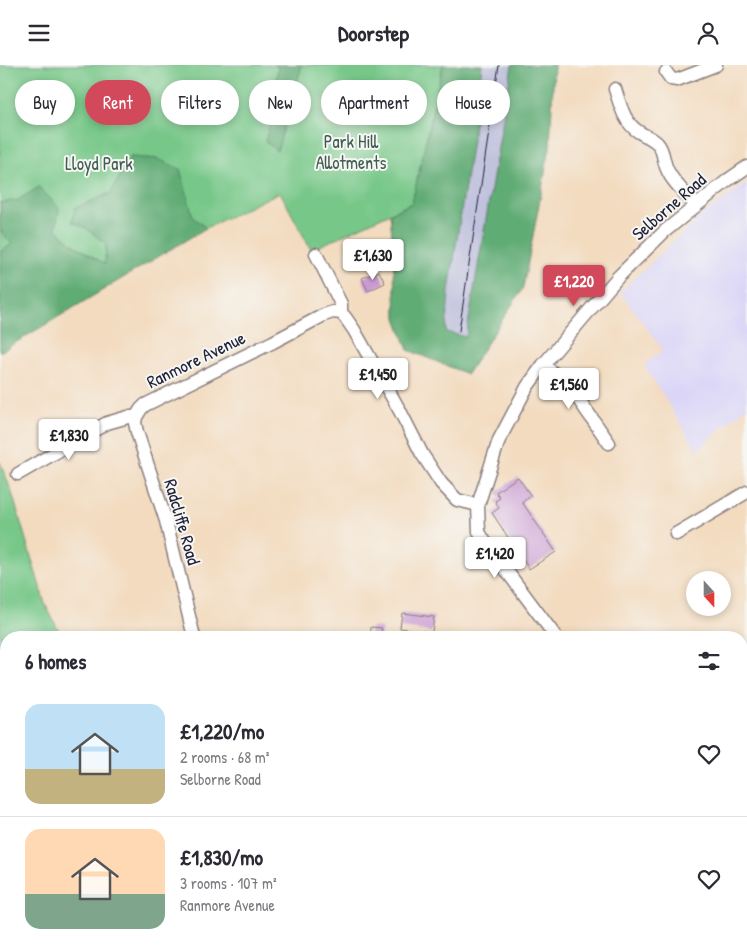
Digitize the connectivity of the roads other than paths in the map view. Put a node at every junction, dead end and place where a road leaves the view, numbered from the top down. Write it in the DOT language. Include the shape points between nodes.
graph roads {
  1 [pos="716,65"];
  2 [pos="666,72"];
  3 [pos="616,89"];
  4 [pos="747,167"];
  5 [pos="696,205"];
  6 [pos="316,253"];
  7 [pos="341,313"];
  8 [pos="543,365"];
  9 [pos="136,417"];
  10 [pos="609,443"];
  11 [pos="18,474"];
  12 [pos="747,492"];
  13 [pos="478,505"];
  14 [pos="676,535"];
  15 [pos="193,631"];
  16 [pos="551,631"];
  1 -- 2 [label="street" via="677,80 671,79"];
  3 -- 5 [label="street" via="629,123 658,144 667,171"];
  4 -- 5 [label="street, Selborne Road"];
  5 -- 8 [label="street, Selborne Road" via="618,277"];
  6 -- 7 [label="street" via="341,304"];
  7 -- 9 [label="street, Ranmore Avenue" via="324,315 145,405"];
  7 -- 13 [label="street" via="354,330 441,483 457,500"];
  8 -- 10 [label="street" via="560,377"];
  8 -- 13 [label="street, Selborne Road" via="527,387 499,440"];
  9 -- 11 [label="street" via="107,423"];
  9 -- 15 [label="street, Radcliffe Road" via="137,432 166,521"];
  12 -- 14 [label="street"];
  13 -- 16 [label="street" via="479,532 485,543"];
}
